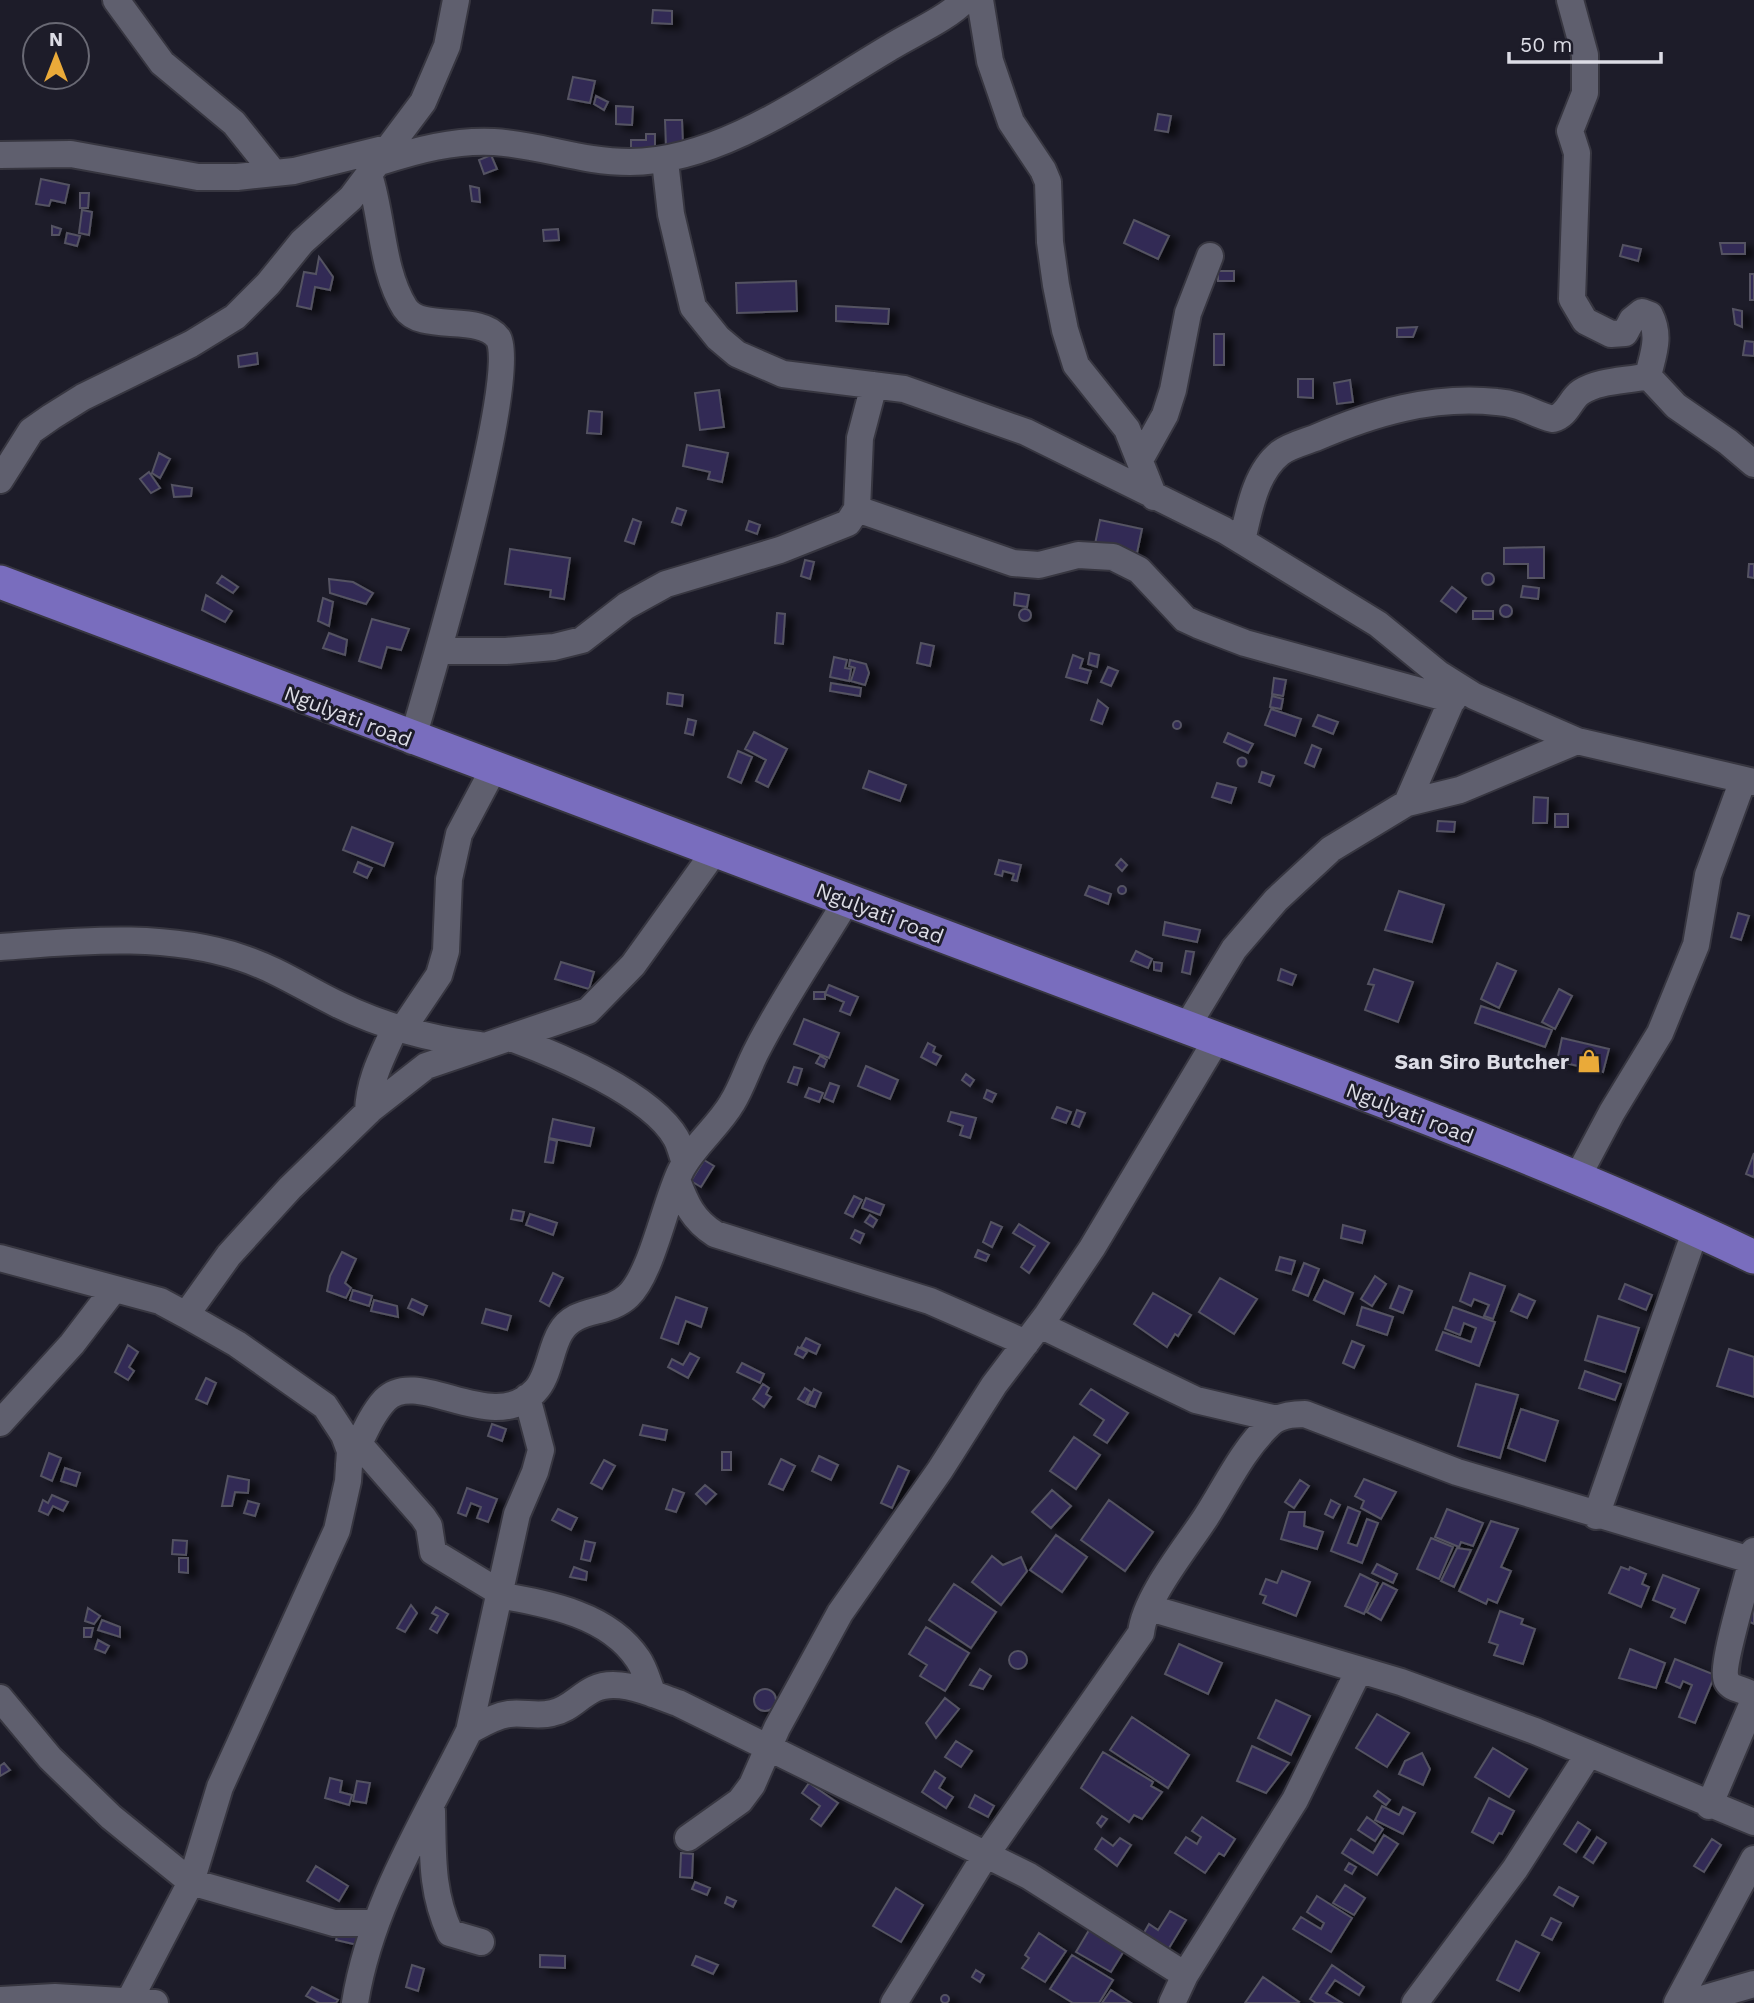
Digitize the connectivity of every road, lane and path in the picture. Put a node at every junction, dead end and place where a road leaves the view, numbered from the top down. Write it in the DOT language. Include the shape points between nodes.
graph roads {
  1 [pos="116,0"];
  2 [pos="456,0"];
  3 [pos="965,0"];
  4 [pos="979,0"];
  5 [pos="1570,0"];
  6 [pos="0,155"];
  7 [pos="380,161"];
  8 [pos="665,161"];
  9 [pos="274,173"];
  10 [pos="1210,256"];
  11 [pos="1648,376"];
  12 [pos="874,385"];
  13 [pos="1140,458"];
  14 [pos="1754,464"];
  15 [pos="0,480"];
  16 [pos="1154,497"];
  17 [pos="857,509"];
  18 [pos="1242,541"];
  19 [pos="0,582"];
  20 [pos="438,651"];
  21 [pos="1455,693"];
  22 [pos="412,741"];
  23 [pos="1577,741"];
  24 [pos="493,770"];
  25 [pos="1749,781"];
  26 [pos="1406,803"];
  27 [pos="715,851"];
  28 [pos="847,900"];
  29 [pos="2,939"];
  30 [pos="398,1029"];
  31 [pos="1201,1033"];
  32 [pos="499,1042"];
  33 [pos="368,1112"];
  34 [pos="681,1172"];
  35 [pos="1578,1177"];
  36 [pos="1696,1229"];
  37 [pos="1754,1257"];
  38 [pos="0,1258"];
  39 [pos="114,1289"];
  40 [pos="186,1315"];
  41 [pos="1033,1334"];
  42 [pos="527,1397"];
  43 [pos="1277,1419"];
  44 [pos="0,1423"];
  45 [pos="354,1454"];
  46 [pos="1596,1516"];
  47 [pos="1753,1558"];
  48 [pos="499,1594"];
  49 [pos="1150,1608"];
  50 [pos="1359,1670"];
  51 [pos="653,1694"];
  52 [pos="0,1698"];
  53 [pos="1754,1699"];
  54 [pos="469,1731"];
  55 [pos="769,1747"];
  56 [pos="1588,1755"];
  57 [pos="432,1806"];
  58 [pos="1709,1806"];
  59 [pos="1754,1822"];
  60 [pos="688,1838"];
  61 [pos="985,1856"];
  62 [pos="1754,1859"];
  63 [pos="191,1882"];
  64 [pos="375,1923"];
  65 [pos="481,1942"];
  66 [pos="1185,1975"];
  67 [pos="1754,1984"];
  68 [pos="0,2000"];
  69 [pos="137,2002"];
  70 [pos="355,2003"];
  71 [pos="894,2003"];
  72 [pos="1172,2003"];
  73 [pos="1415,2003"];
  74 [pos="1677,2003"];
  75 [pos="1688,2003"];
  1 -- 9 [label="street" via="162,63 234,123"];
  2 -- 7 [label="street" via="447,46 423,102"];
  3 -- 8 [label="street" via="827,86 708,148"];
  4 -- 13 [label="street" via="990,61 1011,122 1048,182 1056,285 1076,365 1127,429"];
  5 -- 11 [label="street" via="1585,55 1585,93 1570,131 1577,153 1572,299 1585,321 1611,334 1625,333 1642,312 1650,315 1657,340"];
  6 -- 9 [label="street" via="71,154 198,177"];
  7 -- 8 [label="street" via="421,148 494,142 590,162"];
  7 -- 9 [label="street" via="342,161"];
  7 -- 15 [label="street" via="351,198 302,242 235,317 51,417 31,432"];
  7 -- 20 [label="street" via="377,199 394,283 406,310 424,319 487,328 503,347 498,412"];
  8 -- 12 [label="street" via="671,214 693,307 718,338 737,354 783,374"];
  10 -- 13 [label="street" via="1188,313 1165,415"];
  11 -- 14 [label="street" via="1676,407"];
  11 -- 18 [label="street" via="1596,385 1579,393 1560,417 1553,419 1524,406 1445,400 1362,418 1281,452 1264,472"];
  12 -- 16 [label="street" via="904,389 1006,424"];
  12 -- 17 [label="street" via="860,438"];
  13 -- 16 [label="street"];
  16 -- 18 [label="street"];
  17 -- 20 [label="street" via="848,523 780,550 666,583 582,640 506,652"];
  17 -- 21 [label="street" via="1013,563 1052,564 1078,555 1113,557 1139,570 1185,619 1198,625 1245,643"];
  18 -- 21 [label="street" via="1378,624"];
  19 -- 22 [label="main road, Ngulyati road"];
  20 -- 22 [label="street"];
  21 -- 23 [label="street" via="1474,696"];
  21 -- 26 [label="street"];
  22 -- 24 [label="main road, Ngulyati road"];
  23 -- 25 [label="street"];
  23 -- 26 [label="street" via="1460,790"];
  24 -- 27 [label="main road, Ngulyati road"];
  24 -- 30 [label="street" via="459,834 449,879 446,951 439,975"];
  25 -- 35 [label="street" via="1708,875 1696,945 1660,1033"];
  26 -- 31 [label="street" via="1331,849 1276,900 1234,949"];
  27 -- 28 [label="main road, Ngulyati road"];
  27 -- 32 [label="street" via="633,965 588,1011"];
  28 -- 31 [label="main road, Ngulyati road"];
  28 -- 34 [label="street" via="757,1049 733,1102"];
  29 -- 30 [label="street" via="132,940 192,946 242,958"];
  30 -- 32 [label="street" via="432,1039"];
  30 -- 33 [label="street" via="375,1070"];
  31 -- 35 [label="main road, Ngulyati road"];
  31 -- 41 [label="street" via="1092,1248"];
  32 -- 33 [label="street" via="426,1066"];
  32 -- 34 [label="street" via="589,1069 652,1112 676,1138"];
  33 -- 40 [label="street" via="290,1188"];
  34 -- 41 [label="street" via="686,1204 698,1223 715,1234"];
  34 -- 42 [label="street" via="643,1271 628,1296 574,1316 560,1334 536,1391"];
  35 -- 36 [label="main road, Ngulyati road"];
  36 -- 37 [label="main road, Ngulyati road"];
  36 -- 46 [label="street"];
  38 -- 39 [label="street"];
  39 -- 40 [label="street" via="160,1301"];
  39 -- 44 [label="street" via="72,1344"];
  40 -- 45 [label="street" via="237,1344 325,1406"];
  41 -- 43 [label="street" via="1196,1401"];
  41 -- 55 [label="street" via="840,1613"];
  42 -- 45 [label="street" via="517,1403 489,1406 411,1389 396,1392 377,1410"];
  42 -- 48 [label="street" via="541,1450 517,1514"];
  43 -- 46 [label="street" via="1305,1414 1457,1472"];
  43 -- 49 [label="street" via="1231,1475"];
  45 -- 48 [label="street" via="423,1517 433,1552"];
  45 -- 63 [label="street" via="337,1530 220,1787"];
  46 -- 47 [label="street"];
  47 -- 53 [label="street" via="1725,1676"];
  48 -- 51 [label="street" via="568,1611 602,1625 622,1639 639,1661"];
  48 -- 54 [label="street"];
  49 -- 50 [label="street"];
  49 -- 61 [label="street" via="1141,1633"];
  50 -- 56 [label="street" via="1535,1731"];
  50 -- 66 [label="street" via="1295,1800"];
  51 -- 54 [label="street" via="603,1686 552,1714 509,1714"];
  51 -- 55 [label="street"];
  52 -- 63 [label="street" via="50,1758 111,1817"];
  53 -- 58 [label="street"];
  54 -- 57 [label="street"];
  55 -- 60 [label="street" via="740,1801"];
  55 -- 61 [label="street"];
  56 -- 58 [label="street"];
  56 -- 73 [label="street" via="1515,1869"];
  57 -- 64 [label="street"];
  57 -- 65 [label="street" via="438,1907 450,1933"];
  58 -- 59 [label="street"];
  61 -- 66 [label="street" via="1049,1887"];
  61 -- 71 [label="street"];
  62 -- 74 [label="street"];
  63 -- 64 [label="street" via="334,1923"];
  63 -- 69 [label="street"];
  64 -- 70 [label="street" via="360,1968"];
  66 -- 72 [label="street"];
  67 -- 75 [label="street"];
  68 -- 69 [label="street" via="55,1997"];
}
